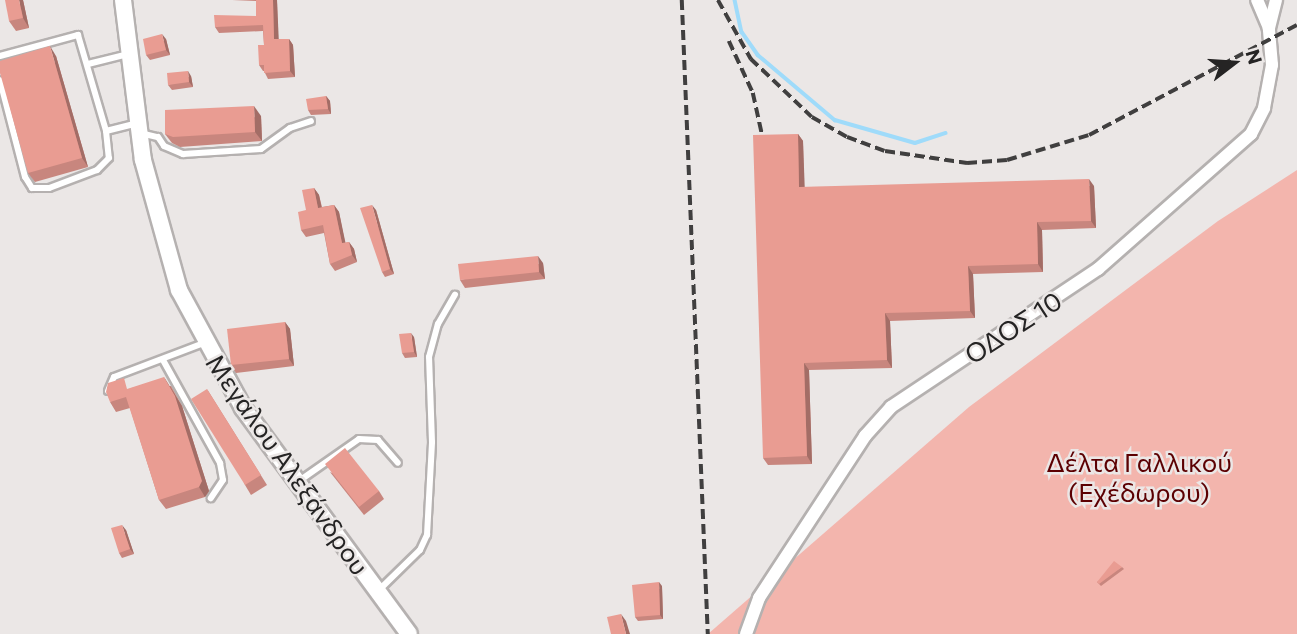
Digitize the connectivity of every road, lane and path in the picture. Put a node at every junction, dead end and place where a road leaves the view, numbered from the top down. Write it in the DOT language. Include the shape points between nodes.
graph roads {
  1 [pos="123,0"];
  2 [pos="1257,0"];
  3 [pos="1276,0"];
  4 [pos="1269,28"];
  5 [pos="130,53"];
  6 [pos="0,56"];
  7 [pos="89,64"];
  8 [pos="0,80"];
  9 [pos="311,121"];
  10 [pos="138,128"];
  11 [pos="106,131"];
  12 [pos="455,294"];
  13 [pos="204,343"];
  14 [pos="163,359"];
  15 [pos="110,397"];
  16 [pos="398,463"];
  17 [pos="297,482"];
  18 [pos="211,498"];
  19 [pos="377,592"];
  20 [pos="408,634"];
  21 [pos="746,634"];
  1 -- 5 [label="street, Μεγάλου Αλεξάνδρου"];
  2 -- 4 [label="street"];
  3 -- 4 [label="street"];
  4 -- 21 [label="street, ΟΔΟΣ 10" via="1269,93 1251,134 1098,269 891,407 865,436 759,598"];
  5 -- 7 [label="lane"];
  5 -- 10 [label="street, Μεγάλου Αλεξάνδρου"];
  6 -- 7 [label="lane" via="74,34 83,42"];
  7 -- 11 [label="lane"];
  8 -- 11 [label="lane" via="25,177 32,188 48,188 97,170 111,151"];
  9 -- 10 [label="lane" via="289,128 261,149 183,155"];
  10 -- 11 [label="lane"];
  10 -- 13 [label="street, Μεγάλου Αλεξάνδρου" via="160,234"];
  12 -- 19 [label="lane" via="438,324 429,357 432,442 427,535 419,550"];
  13 -- 14 [label="lane"];
  13 -- 17 [label="street, Μεγάλου Αλεξάνδρου" via="243,408"];
  14 -- 15 [label="lane" via="114,377 108,382"];
  14 -- 18 [label="lane" via="220,463 223,480"];
  16 -- 17 [label="lane" via="378,440 359,439"];
  17 -- 19 [label="street, Μεγάλου Αλεξάνδρου"];
  19 -- 20 [label="street, Μεγάλου Αλεξάνδρου"];
}
